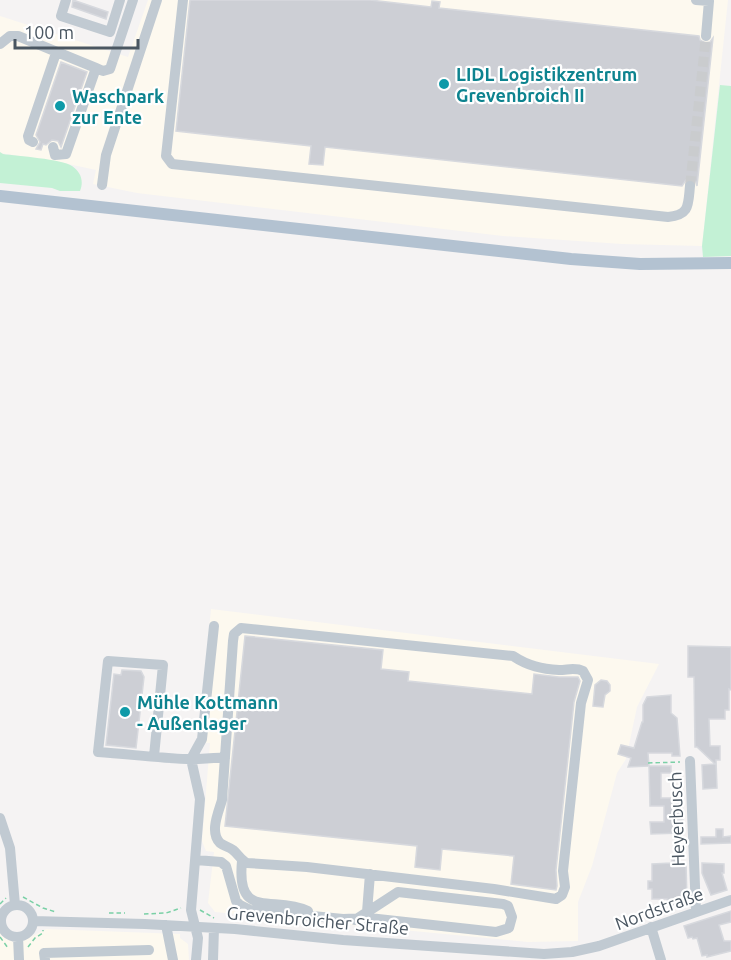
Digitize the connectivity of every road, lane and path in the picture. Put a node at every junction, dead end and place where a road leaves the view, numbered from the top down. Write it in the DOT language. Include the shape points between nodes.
graph roads {
  1 [pos="66,0"];
  2 [pos="120,0"];
  3 [pos="133,0"];
  4 [pos="157,0"];
  5 [pos="183,0"];
  6 [pos="696,0"];
  7 [pos="710,1"];
  8 [pos="706,36"];
  9 [pos="0,44"];
  10 [pos="56,53"];
  11 [pos="96,68"];
  12 [pos="33,142"];
  13 [pos="53,147"];
  14 [pos="102,185"];
  15 [pos="690,186"];
  16 [pos="1,195"];
  17 [pos="731,263"];
  18 [pos="214,626"];
  19 [pos="154,756"];
  20 [pos="225,758"];
  21 [pos="191,759"];
  22 [pos="690,761"];
  23 [pos="648,763"];
  24 [pos="0,818"];
  25 [pos="196,860"];
  26 [pos="242,861"];
  27 [pos="370,874"];
  28 [pos="731,900"];
  29 [pos="15,905"];
  30 [pos="696,911"];
  31 [pos="367,912"];
  32 [pos="322,917"];
  33 [pos="355,920"];
  34 [pos="1,921"];
  35 [pos="33,921"];
  36 [pos="166,925"];
  37 [pos="195,927"];
  38 [pos="651,927"];
  39 [pos="214,928"];
  40 [pos="18,936"];
  41 [pos="595,947"];
  42 [pos="149,950"];
  43 [pos="19,960"];
  44 [pos="45,960"];
  45 [pos="173,960"];
  46 [pos="196,960"];
  47 [pos="213,960"];
  48 [pos="597,960"];
  49 [pos="661,960"];
  1 -- 2 [label="street" via="61,16 110,32"];
  3 -- 11 [label="street" via="110,69"];
  4 -- 14 [label="street" via="106,155"];
  5 -- 15 [label="street" via="166,156 172,165 668,217 685,212"];
  6 -- 7 [label="street"];
  7 -- 8 [label="street"];
  9 -- 10 [label="street" via="10,36 18,36"];
  10 -- 11 [label="street"];
  10 -- 12 [label="street" via="28,136"];
  11 -- 13 [label="street" via="66,154 56,154"];
  16 -- 17 [label="main road" via="571,259 650,264"];
  18 -- 21 [label="street" via="202,739"];
  19 -- 19 [label="street" via="98,752 108,661 163,665"];
  19 -- 21 [label="street"];
  20 -- 21 [label="street"];
  20 -- 26 [label="street" via="216,837"];
  20 -- 27 [label="street" via="234,634 241,628 513,656 532,667 579,669 586,675 563,871 565,892 560,898"];
  21 -- 25 [label="street" via="200,799"];
  22 -- 23 [label="path"];
  22 -- 30 [label="street, Heyerbusch"];
  24 -- 29 [label="street" via="8,841"];
  25 -- 32 [label="street" via="226,866 236,901 250,910"];
  25 -- 37 [label="street" via="191,909"];
  26 -- 27 [label="street"];
  26 -- 32 [label="street" via="241,880 250,899 302,908"];
  27 -- 31 [label="street"];
  28 -- 30 [label="street, Nordstraße"];
  29 -- 34 [label="street" via="5,910"];
  29 -- 35 [label="street" via="28,909"];
  30 -- 38 [label="street, Nordstraße"];
  31 -- 33 [label="street"];
  31 -- 33 [label="street" via="398,892 503,904 511,911 512,921 509,928 496,932 369,918"];
  32 -- 33 [label="street"];
  34 -- 40 [label="street" via="6,932"];
  35 -- 36 [label="street, Grevenbroicher Straße"];
  35 -- 40 [label="street" via="29,932"];
  36 -- 37 [label="street, Grevenbroicher Straße"];
  36 -- 45 [label="street"];
  37 -- 39 [label="street, Grevenbroicher Straße"];
  37 -- 46 [label="street"];
  38 -- 41 [label="street, Nordstraße"];
  38 -- 49 [label="street"];
  39 -- 41 [label="street, Grevenbroicher Straße" via="529,954"];
  39 -- 47 [label="street"];
  40 -- 43 [label="street"];
  41 -- 48 [label="street"];
  42 -- 44 [label="street" via="44,953"];
}
